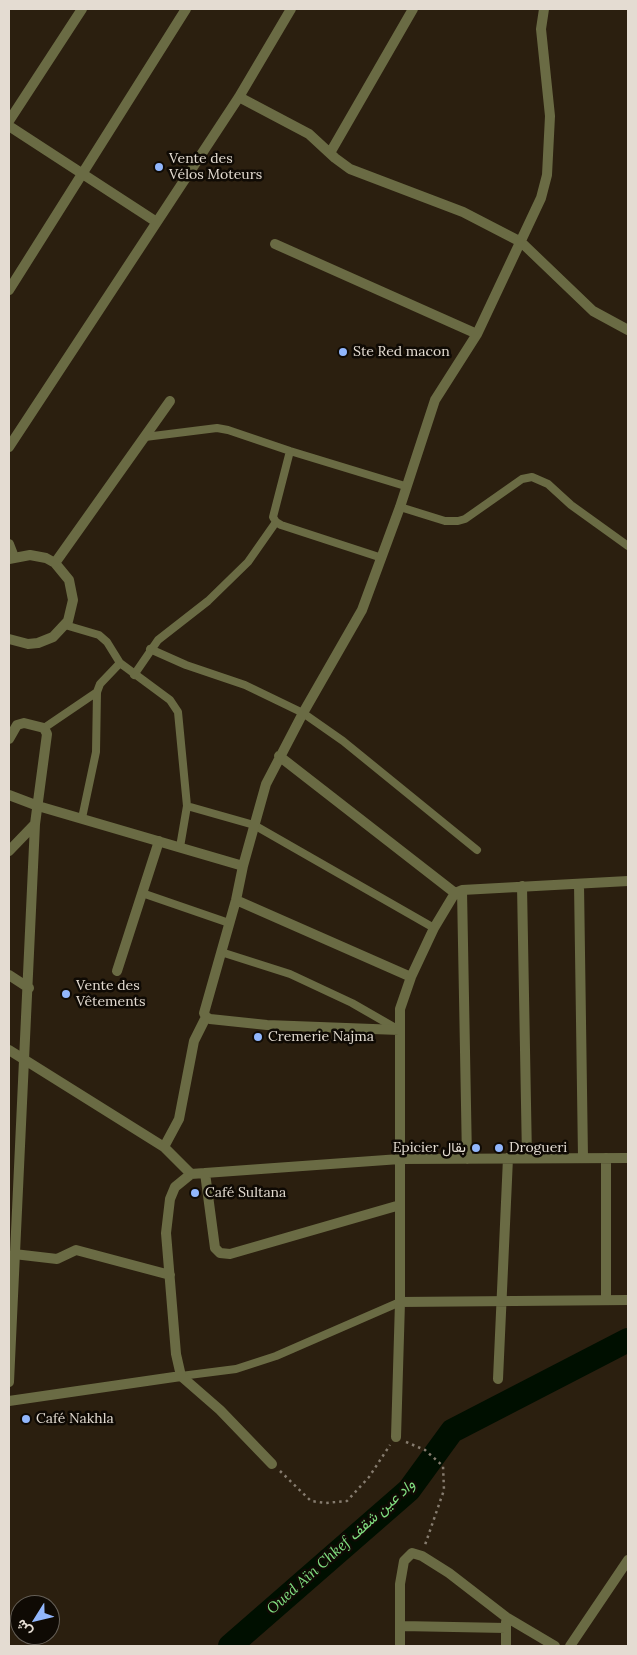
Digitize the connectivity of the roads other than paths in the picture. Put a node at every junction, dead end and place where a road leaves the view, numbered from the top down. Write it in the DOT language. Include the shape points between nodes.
graph roads {
  1 [pos="82,9"];
  2 [pos="186,9"];
  3 [pos="290,9"];
  4 [pos="413,9"];
  5 [pos="544,9"];
  6 [pos="238,97"];
  7 [pos="9,121"];
  8 [pos="9,126"];
  9 [pos="330,153"];
  10 [pos="83,173"];
  11 [pos="155,221"];
  12 [pos="521,242"];
  13 [pos="275,244"];
  14 [pos="9,290"];
  15 [pos="628,330"];
  16 [pos="477,334"];
  17 [pos="170,402"];
  18 [pos="145,437"];
  19 [pos="9,447"];
  20 [pos="290,452"];
  21 [pos="405,486"];
  22 [pos="400,506"];
  23 [pos="276,522"];
  24 [pos="9,544"];
  25 [pos="628,546"];
  26 [pos="11,558"];
  27 [pos="382,558"];
  28 [pos="55,563"];
  29 [pos="65,626"];
  30 [pos="9,639"];
  31 [pos="150,649"];
  32 [pos="120,662"];
  33 [pos="134,675"];
  34 [pos="97,692"];
  35 [pos="303,713"];
  36 [pos="44,728"];
  37 [pos="9,739"];
  38 [pos="280,756"];
  39 [pos="9,794"];
  40 [pos="38,806"];
  41 [pos="187,806"];
  42 [pos="82,818"];
  43 [pos="35,824"];
  44 [pos="254,825"];
  45 [pos="159,841"];
  46 [pos="180,847"];
  47 [pos="476,850"];
  48 [pos="9,851"];
  49 [pos="243,866"];
  50 [pos="628,882"];
  51 [pos="579,884"];
  52 [pos="522,886"];
  53 [pos="459,892"];
  54 [pos="142,893"];
  55 [pos="236,900"];
  56 [pos="230,923"];
  57 [pos="434,928"];
  58 [pos="221,952"];
  59 [pos="117,972"];
  60 [pos="9,975"];
  61 [pos="411,977"];
  62 [pos="29,988"];
  63 [pos="206,1017"];
  64 [pos="399,1030"];
  65 [pos="9,1050"];
  66 [pos="24,1060"];
  67 [pos="164,1147"];
  68 [pos="508,1158"];
  69 [pos="527,1158"];
  70 [pos="583,1158"];
  71 [pos="606,1158"];
  72 [pos="628,1158"];
  73 [pos="400,1159"];
  74 [pos="467,1159"];
  75 [pos="205,1173"];
  76 [pos="191,1174"];
  77 [pos="400,1204"];
  78 [pos="12,1214"];
  79 [pos="14,1254"];
  80 [pos="11,1269"];
  81 [pos="170,1275"];
  82 [pos="606,1300"];
  83 [pos="628,1300"];
  84 [pos="400,1302"];
  85 [pos="501,1302"];
  86 [pos="181,1376"];
  87 [pos="498,1378"];
  88 [pos="9,1382"];
  89 [pos="9,1401"];
  90 [pos="396,1437"];
  91 [pos="272,1464"];
  92 [pos="628,1560"];
  93 [pos="506,1617"];
  94 [pos="401,1626"];
  95 [pos="506,1628"];
  96 [pos="400,1646"];
  97 [pos="506,1646"];
  98 [pos="555,1646"];
  99 [pos="570,1646"];
  1 -- 7 [label="street"];
  2 -- 10 [label="street"];
  3 -- 6 [label="street"];
  4 -- 9 [label="street"];
  5 -- 12 [label="street" via="542,37 550,116 547,175 542,198"];
  6 -- 9 [label="street" via="309,134"];
  6 -- 11 [label="street"];
  8 -- 10 [label="street"];
  9 -- 12 [label="street" via="350,169 463,212"];
  10 -- 11 [label="street"];
  10 -- 14 [label="street"];
  11 -- 19 [label="street"];
  12 -- 15 [label="street" via="593,311"];
  12 -- 16 [label="street"];
  13 -- 16 [label="street"];
  16 -- 21 [label="street" via="435,400"];
  17 -- 18 [label="street"];
  18 -- 20 [label="lane" via="218,428"];
  18 -- 28 [label="street"];
  20 -- 21 [label="lane"];
  20 -- 23 [label="lane" via="274,517"];
  21 -- 22 [label="street"];
  22 -- 25 [label="lane" via="445,521 458,521 522,479 532,476 548,484 571,505"];
  22 -- 27 [label="street"];
  23 -- 27 [label="lane"];
  23 -- 31 [label="lane" via="248,562 208,601"];
  24 -- 26 [label="street"];
  26 -- 28 [label="street" via="35,555"];
  27 -- 35 [label="street" via="362,610"];
  28 -- 29 [label="street" via="69,580 73,595 72,611"];
  29 -- 30 [label="street" via="38,643"];
  29 -- 32 [label="lane" via="98,636"];
  31 -- 33 [label="lane"];
  31 -- 35 [label="lane" via="245,685"];
  32 -- 33 [label="lane"];
  32 -- 34 [label="lane"];
  33 -- 41 [label="lane" via="170,700 178,712"];
  34 -- 36 [label="lane"];
  34 -- 42 [label="lane" via="96,752"];
  35 -- 38 [label="street"];
  35 -- 47 [label="lane" via="343,741"];
  36 -- 37 [label="street" via="21,723"];
  36 -- 40 [label="street" via="47,734"];
  38 -- 44 [label="street" via="266,784"];
  38 -- 53 [label="street"];
  39 -- 40 [label="street"];
  40 -- 42 [label="street"];
  40 -- 43 [label="street"];
  41 -- 44 [label="lane"];
  41 -- 46 [label="lane"];
  42 -- 45 [label="street"];
  43 -- 48 [label="street"];
  43 -- 62 [label="street"];
  44 -- 49 [label="street"];
  44 -- 57 [label="lane"];
  45 -- 46 [label="street"];
  45 -- 54 [label="street"];
  46 -- 49 [label="street"];
  49 -- 55 [label="street"];
  50 -- 51 [label="street"];
  51 -- 52 [label="street"];
  51 -- 70 [label="street"];
  52 -- 53 [label="street"];
  52 -- 69 [label="street"];
  53 -- 57 [label="street"];
  53 -- 74 [label="street"];
  54 -- 56 [label="lane"];
  54 -- 59 [label="street"];
  55 -- 56 [label="street"];
  55 -- 61 [label="street"];
  56 -- 58 [label="street"];
  57 -- 61 [label="street"];
  58 -- 63 [label="street" via="204,1013"];
  58 -- 64 [label="lane" via="290,974 352,1002"];
  60 -- 62 [label="street"];
  61 -- 64 [label="street" via="400,1009"];
  62 -- 66 [label="street"];
  63 -- 64 [label="street" via="267,1024"];
  63 -- 67 [label="street" via="194,1041 178,1118"];
  64 -- 73 [label="street"];
  65 -- 66 [label="street"];
  66 -- 67 [label="street"];
  66 -- 78 [label="street"];
  67 -- 76 [label="street"];
  68 -- 69 [label="street"];
  68 -- 74 [label="street"];
  68 -- 85 [label="street"];
  69 -- 70 [label="street"];
  70 -- 71 [label="street"];
  71 -- 72 [label="street"];
  71 -- 82 [label="street"];
  73 -- 74 [label="street"];
  73 -- 75 [label="street"];
  73 -- 77 [label="street"];
  75 -- 76 [label="street"];
  75 -- 77 [label="street" via="214,1248 220,1253 230,1254"];
  76 -- 81 [label="street" via="174,1187 170,1199 166,1233"];
  77 -- 84 [label="street"];
  78 -- 79 [label="street"];
  79 -- 80 [label="street"];
  79 -- 81 [label="street" via="57,1259 76,1250"];
  80 -- 88 [label="street"];
  81 -- 86 [label="street" via="177,1364"];
  82 -- 83 [label="street"];
  82 -- 85 [label="street"];
  84 -- 85 [label="street"];
  84 -- 86 [label="lane" via="276,1356 236,1369"];
  84 -- 90 [label="street"];
  85 -- 87 [label="street"];
  86 -- 89 [label="street"];
  86 -- 91 [label="street" via="220,1410"];
  92 -- 99 [label="street"];
  93 -- 94 [label="street" via="449,1573 412,1553 404,1561 400,1584"];
  93 -- 95 [label="street"];
  93 -- 98 [label="street"];
  94 -- 95 [label="street"];
  94 -- 96 [label="street"];
  95 -- 97 [label="street"];
}
